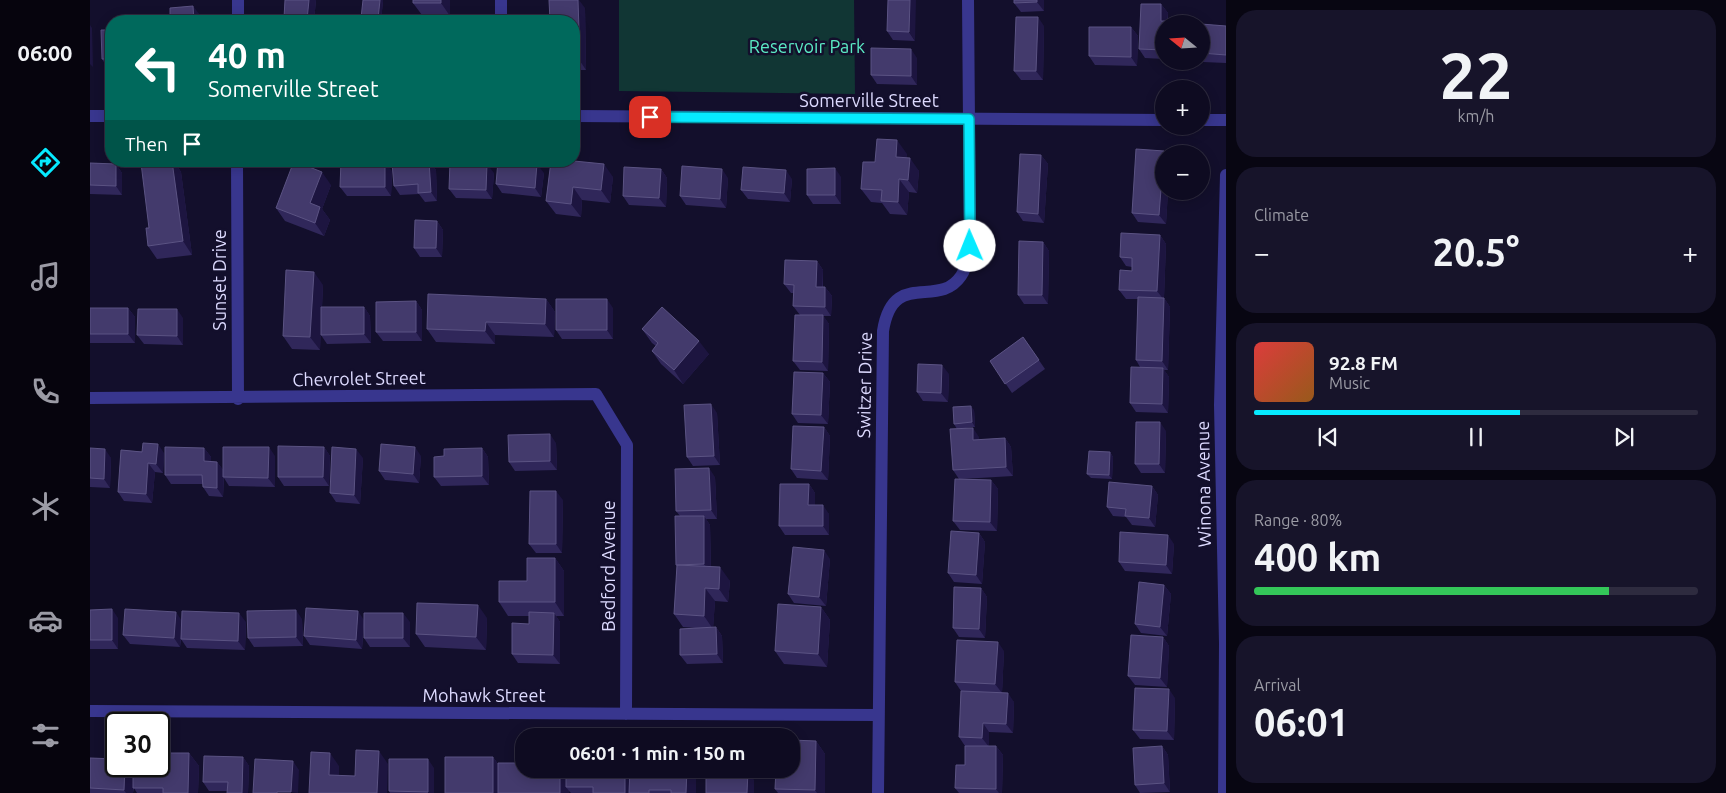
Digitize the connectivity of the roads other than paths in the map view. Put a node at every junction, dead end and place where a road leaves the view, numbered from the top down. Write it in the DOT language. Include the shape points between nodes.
graph roads {
  1 [pos="238,0"];
  2 [pos="500,0"];
  3 [pos="968,0"];
  4 [pos="238,15"];
  5 [pos="501,15"];
  6 [pos="90,116"];
  7 [pos="105,116"];
  8 [pos="580,116"];
  9 [pos="969,119"];
  10 [pos="1155,120"];
  11 [pos="1210,120"];
  12 [pos="1226,120"];
  13 [pos="237,167"];
  14 [pos="1226,175"];
  15 [pos="90,398"];
  16 [pos="238,399"];
  17 [pos="1223,404"];
  18 [pos="613,422"];
  19 [pos="1226,643"];
  20 [pos="90,712"];
  21 [pos="626,714"];
  22 [pos="878,714"];
  23 [pos="878,793"];
  24 [pos="1224,793"];
  1 -- 4 [label="street"];
  2 -- 5 [label="street"];
  3 -- 9 [label="street, Switzer Drive"];
  6 -- 7 [label="street"];
  8 -- 9 [label="street, Somerville Street"];
  9 -- 10 [label="street, Somerville Street"];
  9 -- 22 [label="street, Switzer Drive" via="970,246 966,264 961,276 948,288 900,297 888,312 883,331"];
  11 -- 12 [label="street"];
  13 -- 16 [label="street, Sunset Drive"];
  14 -- 17 [label="street, Winona Avenue"];
  15 -- 16 [label="street, Chevrolet Street"];
  16 -- 18 [label="street, Chevrolet Street" via="596,394"];
  17 -- 19 [label="street, Winona Avenue"];
  18 -- 21 [label="street, Bedford Avenue" via="626,445"];
  19 -- 24 [label="street, Winona Avenue"];
  20 -- 21 [label="street, Mohawk Street"];
  21 -- 22 [label="street, Mohawk Street"];
  22 -- 23 [label="street, Switzer Drive"];
}
